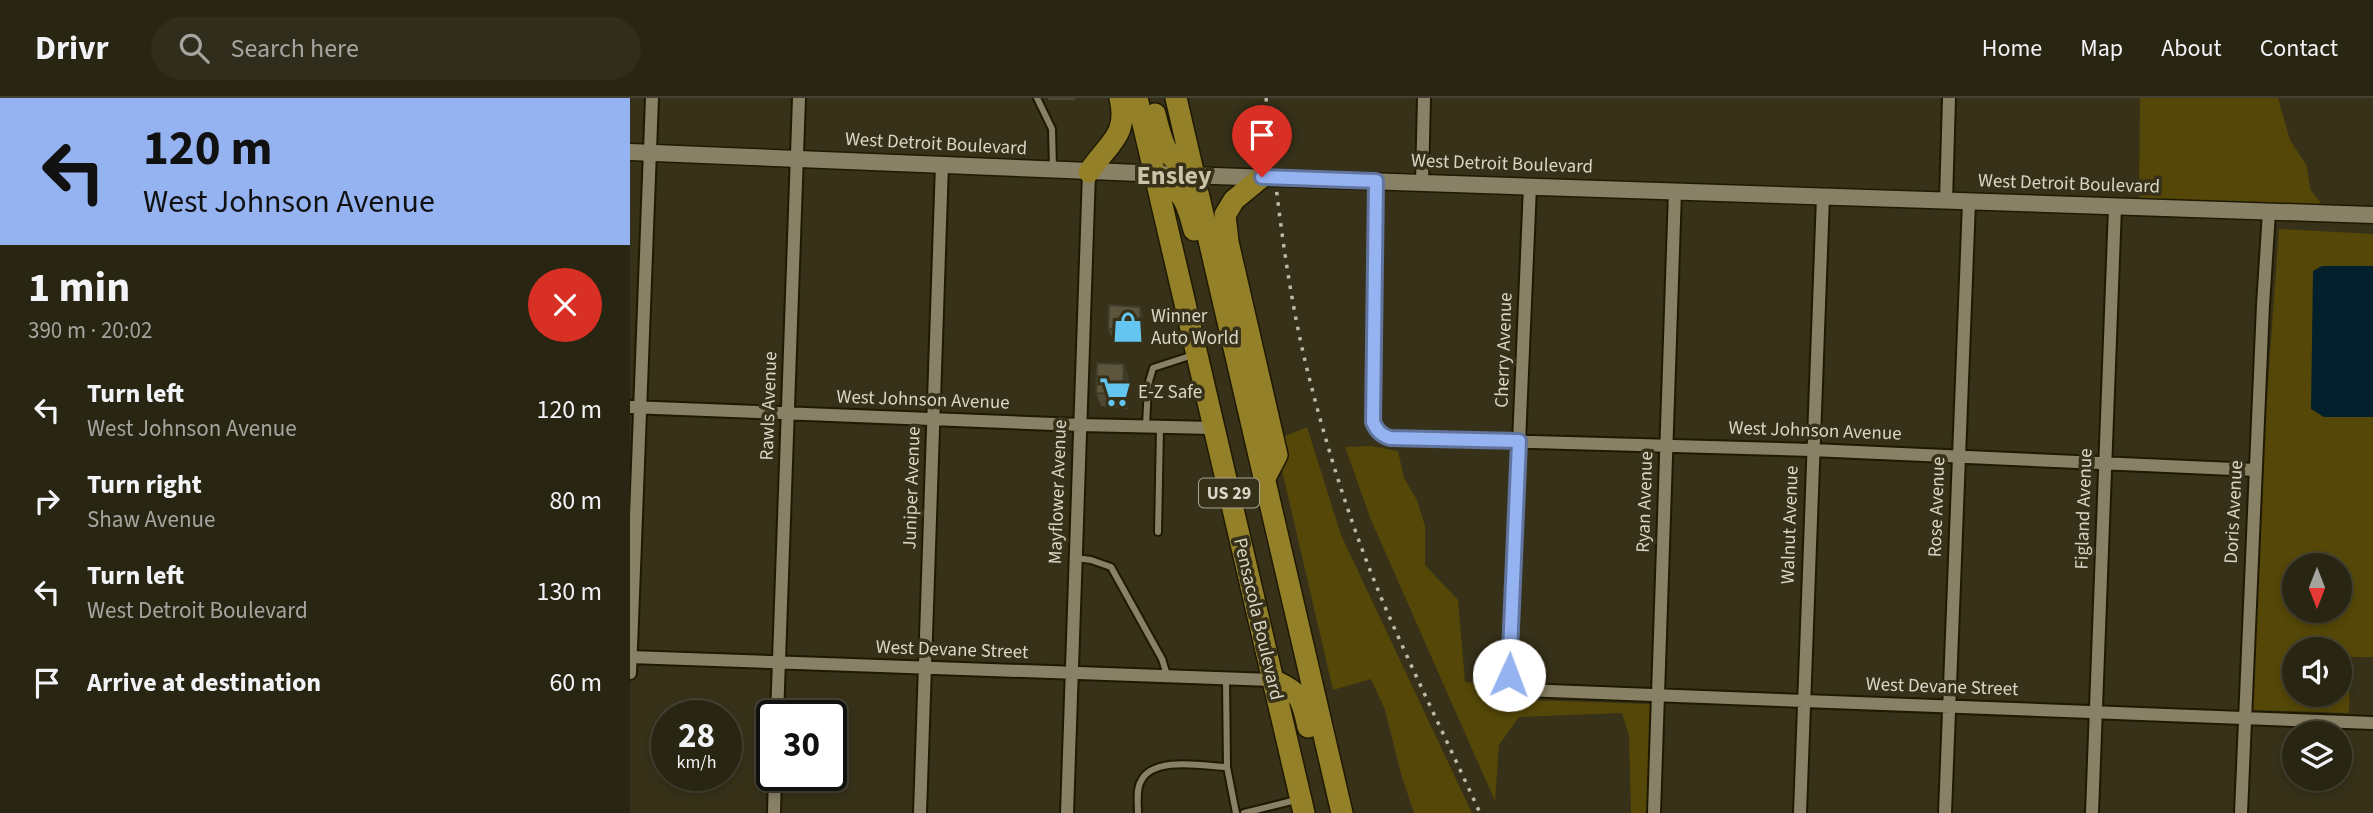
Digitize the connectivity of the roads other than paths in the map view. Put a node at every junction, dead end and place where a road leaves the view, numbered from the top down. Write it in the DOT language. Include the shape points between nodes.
graph roads {
  1 [pos="652,98"];
  2 [pos="799,98"];
  3 [pos="1037,98"];
  4 [pos="1120,98"];
  5 [pos="1137,98"];
  6 [pos="1151,98"];
  7 [pos="1177,98"];
  8 [pos="1424,98"];
  9 [pos="1949,98"];
  10 [pos="630,152"];
  11 [pos="650,153"];
  12 [pos="796,158"];
  13 [pos="942,164"];
  14 [pos="1053,170"];
  15 [pos="1089,172"];
  16 [pos="1155,174"];
  17 [pos="1195,175"];
  18 [pos="1262,177"];
  19 [pos="1376,181"];
  20 [pos="1422,182"];
  21 [pos="1530,186"];
  22 [pos="1675,191"];
  23 [pos="1823,197"];
  24 [pos="1946,201"];
  25 [pos="1969,202"];
  26 [pos="2115,207"];
  27 [pos="2269,212"];
  28 [pos="2373,215"];
  29 [pos="1197,354"];
  30 [pos="635,408"];
  31 [pos="788,414"];
  32 [pos="934,419"];
  33 [pos="1253,424"];
  34 [pos="1080,425"];
  35 [pos="1146,428"];
  36 [pos="1160,428"];
  37 [pos="1214,428"];
  38 [pos="1519,441"];
  39 [pos="1666,445"];
  40 [pos="1812,450"];
  41 [pos="1959,455"];
  42 [pos="2105,462"];
  43 [pos="2256,470"];
  44 [pos="1265,478"];
  45 [pos="1158,532"];
  46 [pos="1075,558"];
  47 [pos="631,657"];
  48 [pos="779,663"];
  49 [pos="925,669"];
  50 [pos="630,673"];
  51 [pos="1071,673"];
  52 [pos="1167,675"];
  53 [pos="1226,677"];
  54 [pos="1272,680"];
  55 [pos="1513,683"];
  56 [pos="1658,697"];
  57 [pos="778,700"];
  58 [pos="1804,701"];
  59 [pos="1949,706"];
  60 [pos="2095,712"];
  61 [pos="2245,717"];
  62 [pos="2373,723"];
  63 [pos="1227,767"];
  64 [pos="775,791"];
  65 [pos="1302,806"];
  66 [pos="774,813"];
  67 [pos="920,813"];
  68 [pos="1067,813"];
  69 [pos="1138,813"];
  70 [pos="1236,813"];
  71 [pos="1244,813"];
  72 [pos="1332,813"];
  73 [pos="1342,813"];
  74 [pos="1654,813"];
  75 [pos="1800,813"];
  76 [pos="1945,813"];
  77 [pos="2092,813"];
  78 [pos="2241,813"];
  1 -- 11 [label="street"];
  2 -- 12 [label="street, Rawls Avenue"];
  3 -- 14 [label="lane" via="1052,129"];
  4 -- 15 [label="highway" via="1121,130"];
  5 -- 16 [label="highway, Pensacola Boulevard / US 29"];
  6 -- 17 [label="highway" via="1172,160"];
  7 -- 17 [label="highway, Pensacola Boulevard / US 29"];
  8 -- 20 [label="street"];
  9 -- 24 [label="street"];
  10 -- 11 [label="street, West Detroit Boulevard"];
  11 -- 12 [label="street, West Detroit Boulevard"];
  11 -- 30 [label="street"];
  12 -- 13 [label="street, West Detroit Boulevard"];
  12 -- 31 [label="street, Rawls Avenue"];
  13 -- 14 [label="street, West Detroit Boulevard"];
  13 -- 32 [label="street, Juniper Avenue"];
  14 -- 15 [label="street, West Detroit Boulevard"];
  15 -- 16 [label="street, West Detroit Boulevard"];
  15 -- 34 [label="street, Mayflower Avenue"];
  16 -- 17 [label="street, West Detroit Boulevard"];
  16 -- 29 [label="highway, Pensacola Boulevard / US 29"];
  16 -- 33 [label="highway" via="1179,189 1189,210 1231,391"];
  17 -- 18 [label="street, West Detroit Boulevard"];
  17 -- 33 [label="highway, Pensacola Boulevard / US 29"];
  18 -- 19 [label="street, West Detroit Boulevard"];
  18 -- 44 [label="highway" via="1234,200 1226,215 1228,242 1277,455"];
  19 -- 20 [label="street, West Detroit Boulevard"];
  19 -- 38 [label="street, West Johnson Avenue" via="1376,429 1390,438"];
  20 -- 21 [label="street, West Detroit Boulevard"];
  21 -- 22 [label="street, West Detroit Boulevard"];
  21 -- 38 [label="street, Cherry Avenue"];
  22 -- 23 [label="street, West Detroit Boulevard"];
  22 -- 39 [label="street, Ryan Avenue"];
  23 -- 24 [label="street, West Detroit Boulevard"];
  23 -- 40 [label="street, Walnut Avenue"];
  24 -- 25 [label="street, West Detroit Boulevard"];
  25 -- 26 [label="street, West Detroit Boulevard"];
  25 -- 41 [label="street, Rose Avenue"];
  26 -- 27 [label="street, West Detroit Boulevard"];
  26 -- 42 [label="street, Figland Avenue"];
  27 -- 28 [label="street, West Detroit Boulevard"];
  27 -- 43 [label="street, Doris Avenue"];
  29 -- 35 [label="lane" via="1153,368"];
  29 -- 37 [label="highway, Pensacola Boulevard / US 29"];
  30 -- 31 [label="street, West Johnson Avenue"];
  30 -- 47 [label="street"];
  31 -- 32 [label="street, West Johnson Avenue"];
  31 -- 48 [label="street, Rawls Avenue"];
  32 -- 34 [label="street, West Johnson Avenue"];
  32 -- 49 [label="street, Juniper Avenue"];
  33 -- 44 [label="highway, Pensacola Boulevard / US 29"];
  34 -- 35 [label="street, West Johnson Avenue"];
  34 -- 46 [label="street, Mayflower Avenue"];
  35 -- 36 [label="street, West Johnson Avenue"];
  36 -- 37 [label="street, West Johnson Avenue"];
  36 -- 45 [label="lane"];
  37 -- 54 [label="highway, Pensacola Boulevard / US 29"];
  38 -- 39 [label="street, West Johnson Avenue"];
  38 -- 55 [label="street, Cherry Avenue" via="1509,675"];
  39 -- 40 [label="street, West Johnson Avenue"];
  39 -- 56 [label="street, Ryan Avenue"];
  40 -- 41 [label="street, West Johnson Avenue"];
  40 -- 58 [label="street, Walnut Avenue"];
  41 -- 42 [label="street, West Johnson Avenue"];
  41 -- 59 [label="street, Rose Avenue"];
  42 -- 43 [label="street, West Johnson Avenue"];
  42 -- 60 [label="street, Figland Avenue"];
  43 -- 61 [label="street, Doris Avenue"];
  44 -- 73 [label="highway, Pensacola Boulevard / US 29"];
  46 -- 51 [label="street, Mayflower Avenue"];
  46 -- 52 [label="lane" via="1111,567"];
  47 -- 48 [label="street, West Devane Street"];
  47 -- 50 [label="street"];
  48 -- 49 [label="street, West Devane Street"];
  48 -- 57 [label="street, Rawls Avenue"];
  49 -- 51 [label="street, West Devane Street"];
  49 -- 67 [label="street, Juniper Avenue"];
  51 -- 52 [label="street, West Devane Street"];
  51 -- 68 [label="street, Mayflower Avenue"];
  52 -- 53 [label="street, West Devane Street"];
  53 -- 54 [label="street, West Devane Street"];
  53 -- 63 [label="lane"];
  54 -- 65 [label="highway, Pensacola Boulevard / US 29"];
  54 -- 72 [label="highway" via="1295,691 1303,703"];
  55 -- 56 [label="street, West Devane Street" via="1527,692"];
  56 -- 58 [label="street, West Devane Street"];
  56 -- 74 [label="street, Ryan Avenue"];
  58 -- 59 [label="street, West Devane Street"];
  58 -- 75 [label="street, Walnut Avenue"];
  59 -- 60 [label="street, West Devane Street"];
  59 -- 76 [label="street, Rose Avenue"];
  60 -- 61 [label="street, West Devane Street"];
  60 -- 77 [label="street, Figland Avenue"];
  61 -- 62 [label="street, West Devane Street"];
  61 -- 78 [label="street, Doris Avenue"];
  63 -- 69 [label="lane" via="1159,765 1147,771 1139,783"];
  63 -- 70 [label="lane"];
  64 -- 66 [label="street"];
  65 -- 71 [label="lane"];
}
